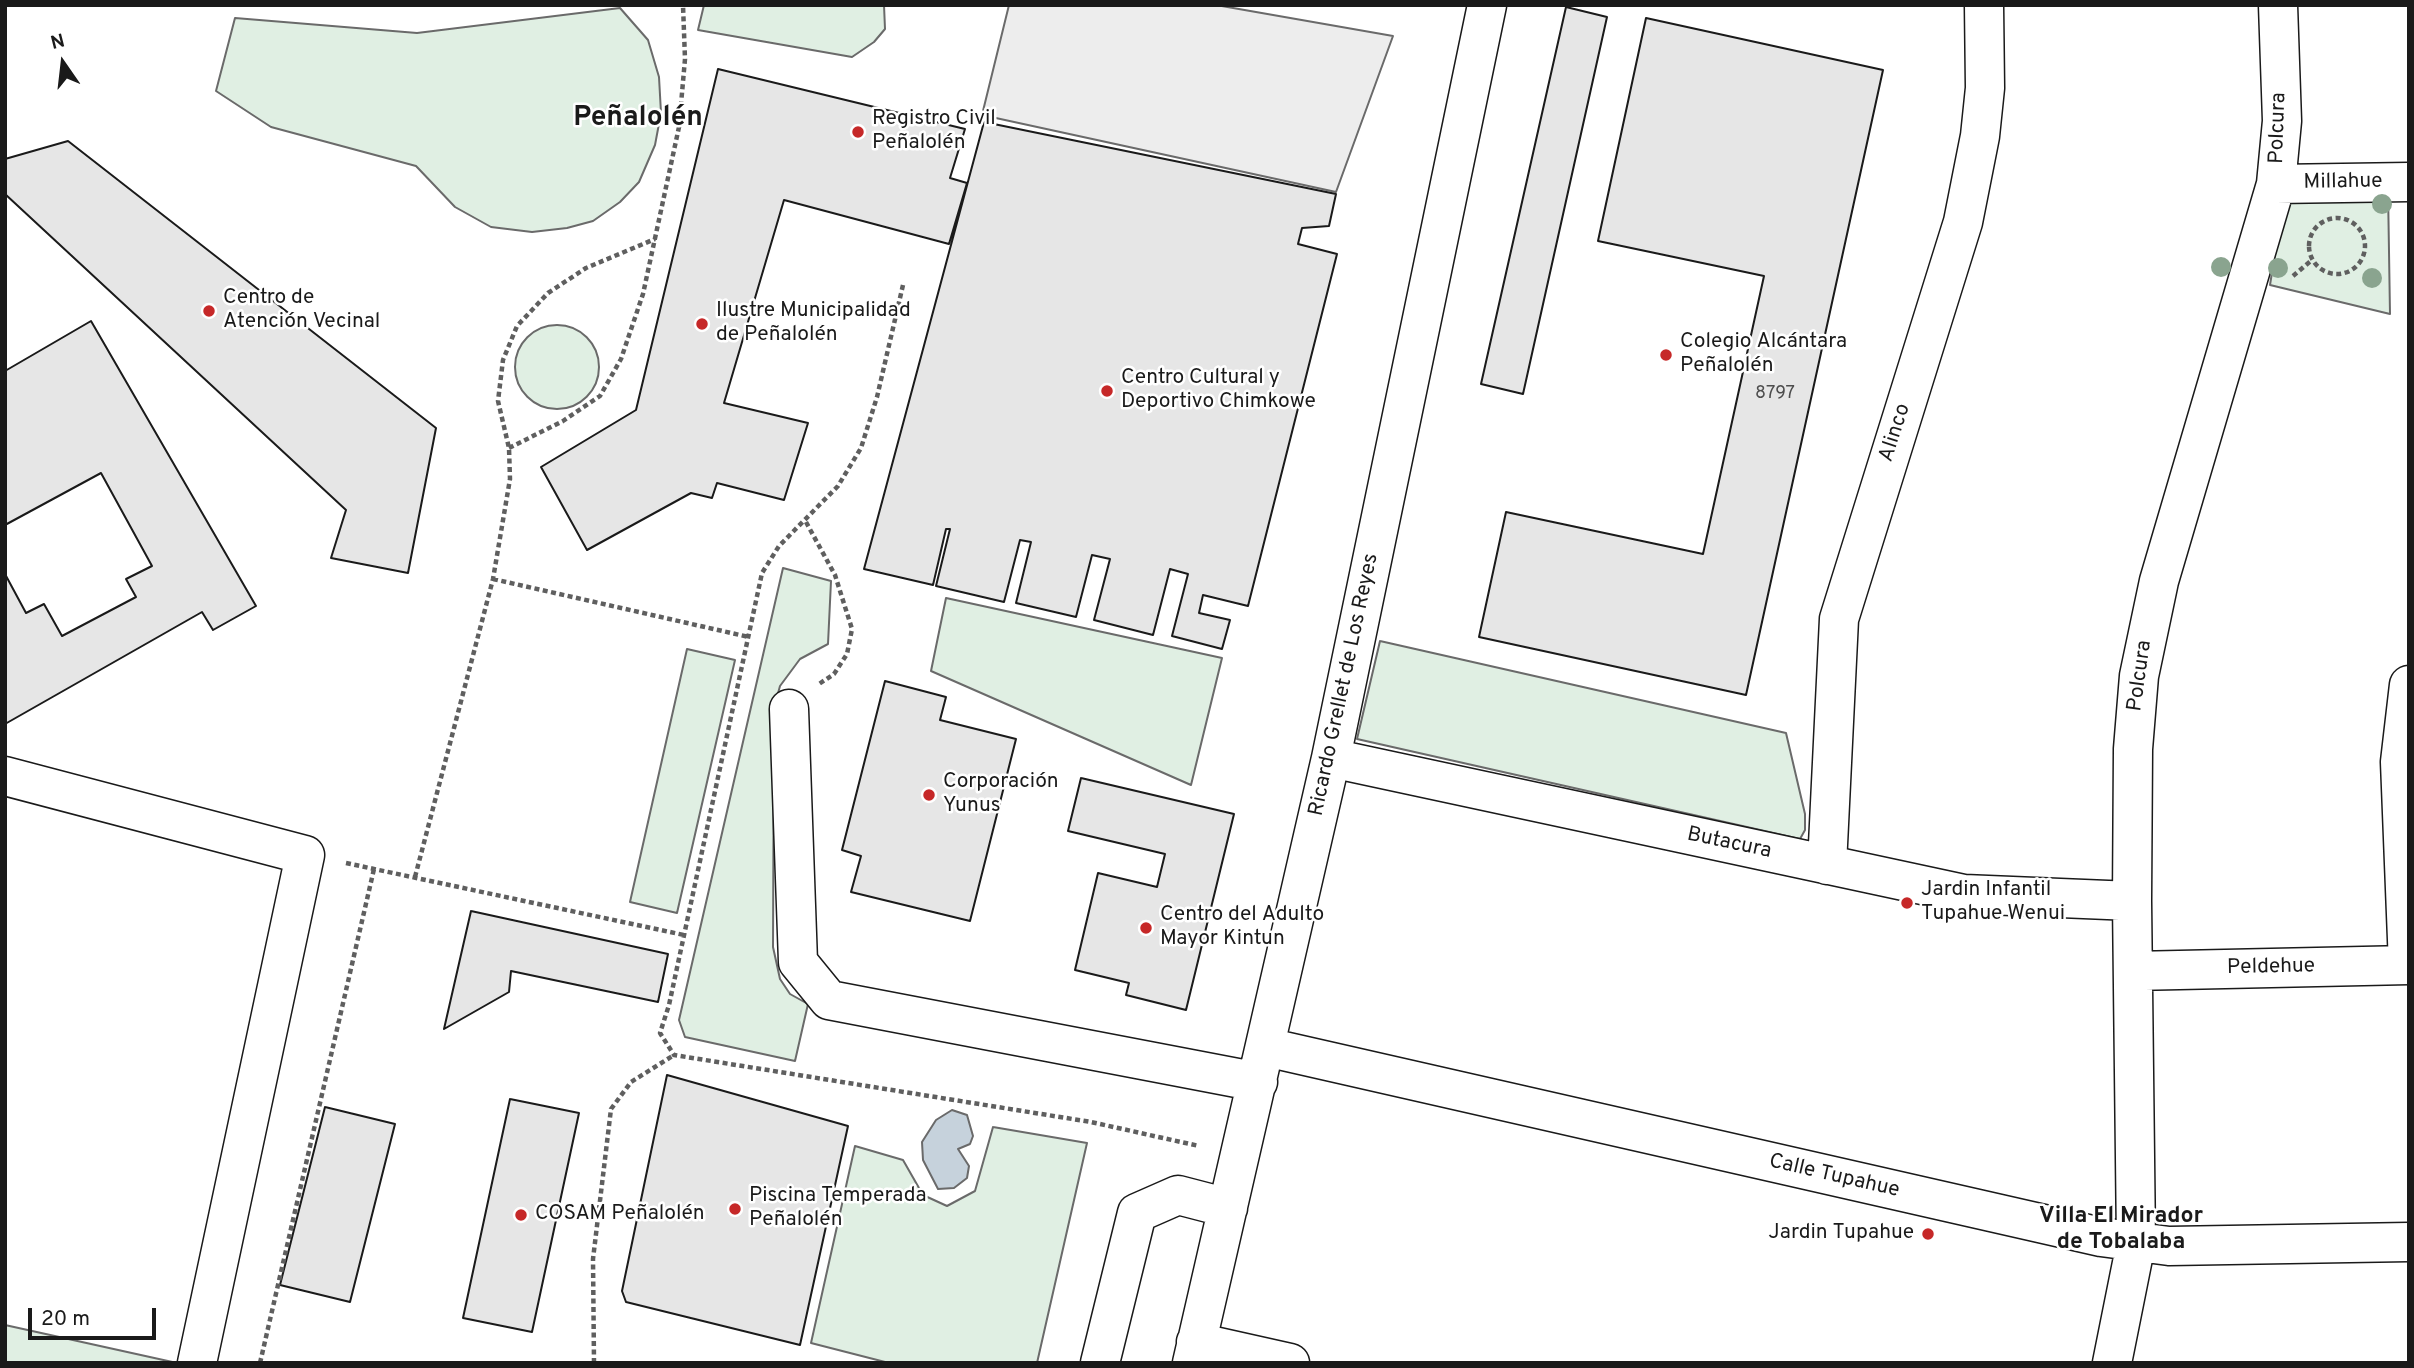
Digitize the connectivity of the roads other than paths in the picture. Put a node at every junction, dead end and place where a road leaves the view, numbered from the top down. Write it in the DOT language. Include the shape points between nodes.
graph roads {
  1 [pos="1488,5"];
  2 [pos="1984,5"];
  3 [pos="2278,5"];
  4 [pos="2409,182"];
  5 [pos="2276,184"];
  6 [pos="2408,695"];
  7 [pos="789,709"];
  8 [pos="1331,758"];
  9 [pos="5,776"];
  10 [pos="1827,865"];
  11 [pos="2132,901"];
  12 [pos="2408,965"];
  13 [pos="2133,971"];
  14 [pos="1262,1064"];
  15 [pos="1210,1202"];
  16 [pos="2409,1242"];
  17 [pos="2136,1243"];
  18 [pos="1194,1352"];
  19 [pos="197,1363"];
  20 [pos="1100,1363"];
  21 [pos="1290,1363"];
  22 [pos="2112,1363"];
  1 -- 8 [label="street, Ricardo Grellet de Los Reyes"];
  2 -- 10 [label="street, Alinco" via="1985,88 1964,222 1839,619"];
  3 -- 5 [label="street, Polcura" via="2281,121"];
  4 -- 5 [label="street, Millahue"];
  5 -- 11 [label="street, Polcura" via="2147,628 2135,713"];
  6 -- 12 [label="street" via="2400,762"];
  7 -- 14 [label="street, Calle Tupahue" via="799,962 829,1000"];
  8 -- 10 [label="street, Butacura"];
  8 -- 14 [label="street, Ricardo Grellet de Los Reyes"];
  9 -- 19 [label="street" via="305,855"];
  10 -- 11 [label="street, Butacura" via="1964,894"];
  11 -- 13 [label="street, Polcura"];
  12 -- 13 [label="street, Peldehue"];
  13 -- 17 [label="street, Polcura"];
  14 -- 15 [label="street, Ricardo Grellet de Los Reyes"];
  14 -- 17 [label="street, Calle Tupahue"];
  15 -- 18 [label="street, Ricardo Grellet de Los Reyes"];
  15 -- 20 [label="street" via="1178,1195 1137,1213"];
  16 -- 17 [label="street, Calle Tupahue"];
  17 -- 22 [label="street, Polcura"];
  18 -- 21 [label="street"];
}
